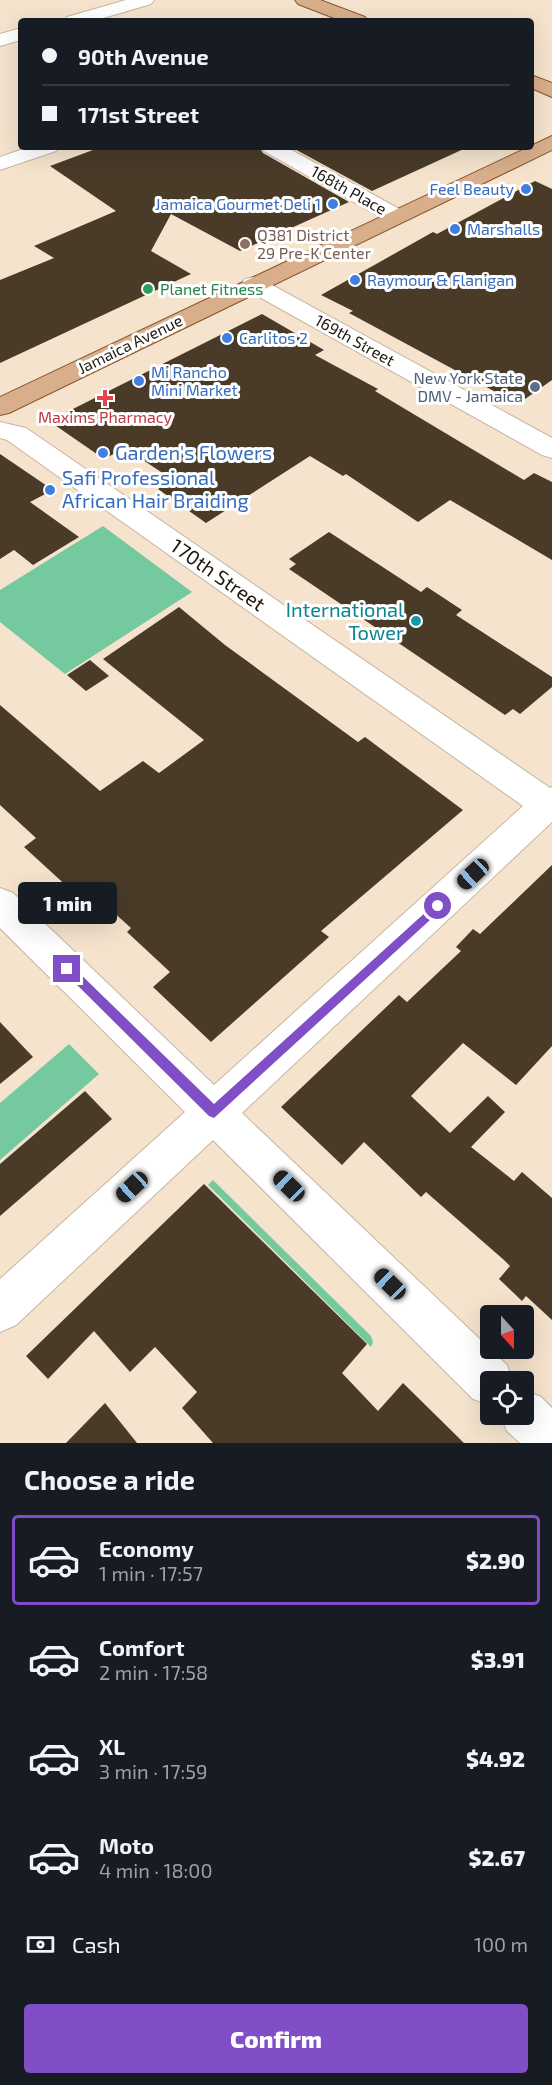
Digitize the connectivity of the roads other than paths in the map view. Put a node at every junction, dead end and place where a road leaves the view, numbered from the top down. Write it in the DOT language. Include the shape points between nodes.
graph roads {
  1 [pos="145,0"];
  2 [pos="304,0"];
  3 [pos="83,18"];
  4 [pos="351,18"];
  5 [pos="18,35"];
  6 [pos="0,40"];
  7 [pos="534,82"];
  8 [pos="552,91"];
  9 [pos="534,103"];
  10 [pos="552,111"];
  11 [pos="552,142"];
  12 [pos="40,150"];
  13 [pos="276,150"];
  14 [pos="0,164"];
  15 [pos="395,216"];
  16 [pos="253,284"];
  17 [pos="0,407"];
  18 [pos="552,418"];
  19 [pos="0,430"];
  20 [pos="528,435"];
  21 [pos="552,449"];
  22 [pos="551,805"];
  23 [pos="0,904"];
  24 [pos="214,1112"];
  25 [pos="0,1309"];
  26 [pos="480,1372"];
  27 [pos="534,1424"];
  28 [pos="552,1441"];
  1 -- 3 [label="street"];
  2 -- 4 [label="main road"];
  5 -- 6 [label="street"];
  7 -- 8 [label="main road"];
  9 -- 10 [label="main road"];
  11 -- 15 [label="main road, Jamaica Avenue"];
  12 -- 14 [label="street"];
  13 -- 15 [label="street, 168th Place"];
  15 -- 16 [label="main road, Jamaica Avenue"];
  16 -- 17 [label="main road, Jamaica Avenue"];
  16 -- 20 [label="street, 169th Street"];
  18 -- 20 [label="street"];
  19 -- 22 [label="street, 170th Street" via="16,434"];
  20 -- 21 [label="street, 169th Street"];
  22 -- 24 [label="street"];
  23 -- 24 [label="street"];
  24 -- 25 [label="street"];
  24 -- 26 [label="street"];
  27 -- 28 [label="street"];
}
